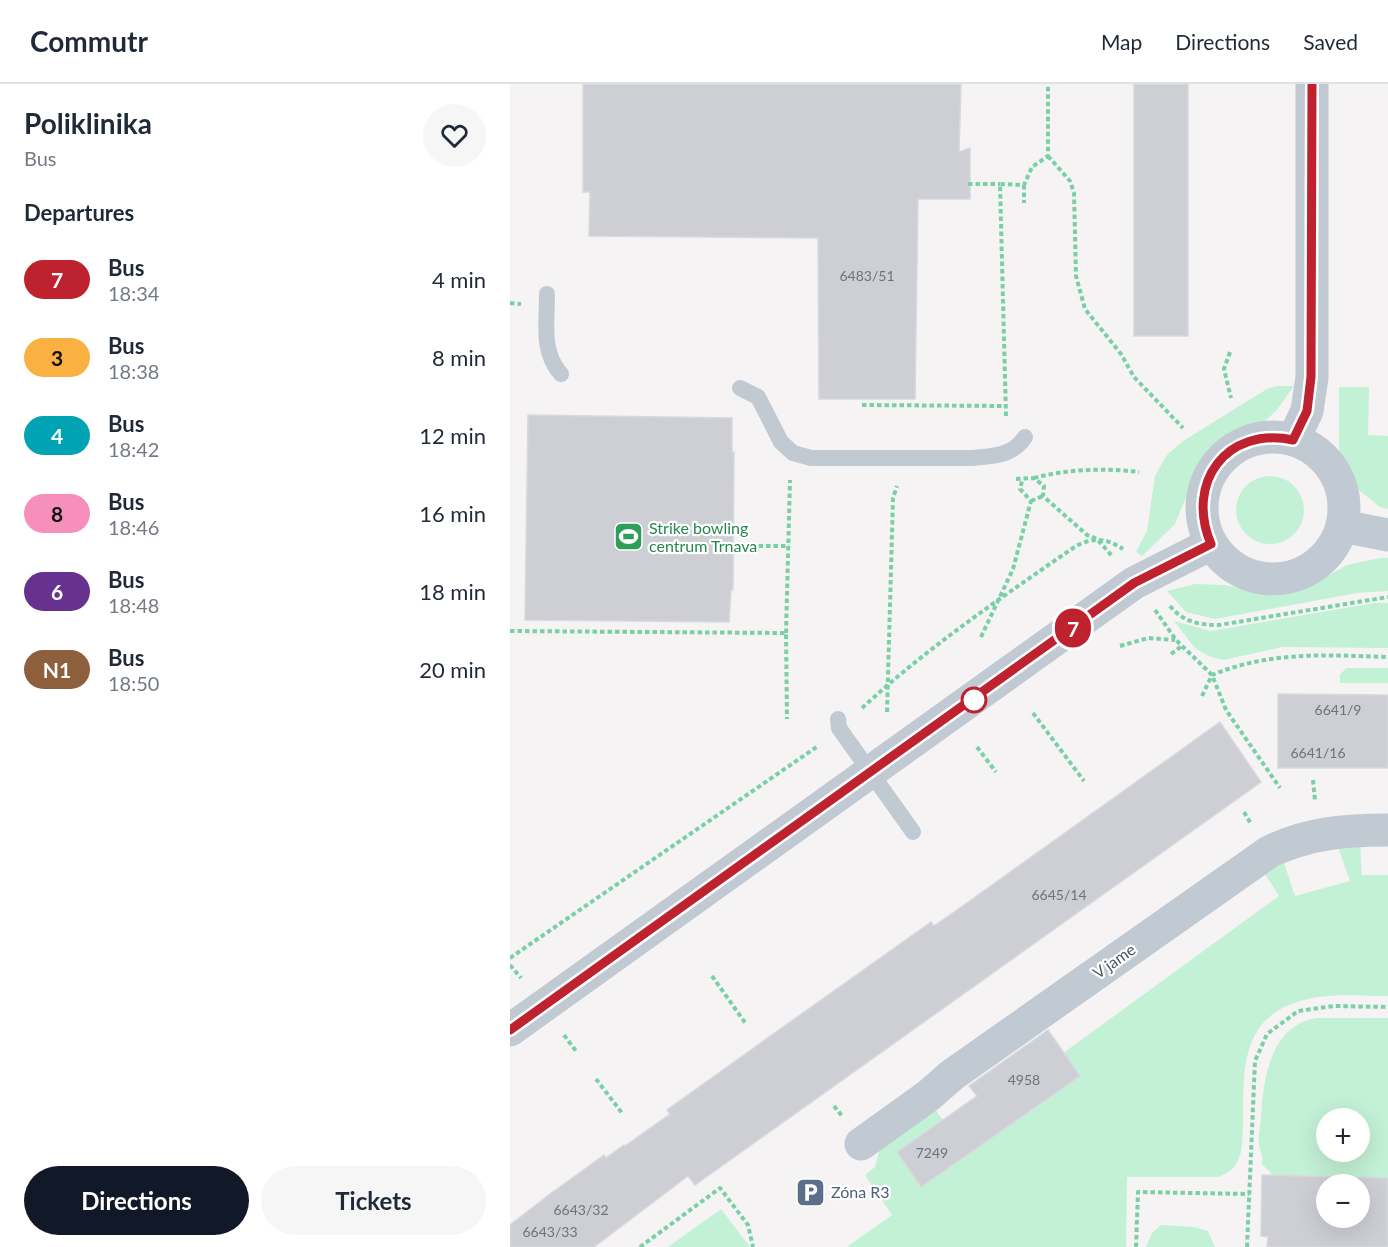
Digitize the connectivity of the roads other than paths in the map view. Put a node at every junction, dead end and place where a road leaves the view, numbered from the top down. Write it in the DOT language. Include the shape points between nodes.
graph roads {
  1 [pos="1312,84"];
  2 [pos="547,294"];
  3 [pos="561,374"];
  4 [pos="740,388"];
  5 [pos="1024,437"];
  6 [pos="1293,440"];
  7 [pos="1342,526"];
  8 [pos="1388,535"];
  9 [pos="1211,544"];
  10 [pos="838,718"];
  11 [pos="870,773"];
  12 [pos="1388,830"];
  13 [pos="913,832"];
  14 [pos="510,1030"];
  15 [pos="861,1144"];
  1 -- 6 [label="street" via="1311,377 1307,411"];
  2 -- 3 [label="lane" via="547,347 551,363"];
  4 -- 5 [label="lane" via="758,397 781,442 793,453 811,458 997,456 1017,448"];
  6 -- 7 [label="street" via="1317,453 1335,473 1344,499"];
  6 -- 9 [label="street" via="1254,440 1221,459 1207,481 1202,500 1203,520"];
  7 -- 8 [label="street"];
  7 -- 9 [label="street" via="1320,561 1303,573 1283,579 1241,572"];
  9 -- 11 [label="street" via="1134,583"];
  10 -- 11 [label="lane" via="839,728"];
  11 -- 13 [label="lane"];
  11 -- 14 [label="street"];
  12 -- 15 [label="street, V jame" via="1338,830 1306,837 1257,860 951,1075"];
}
